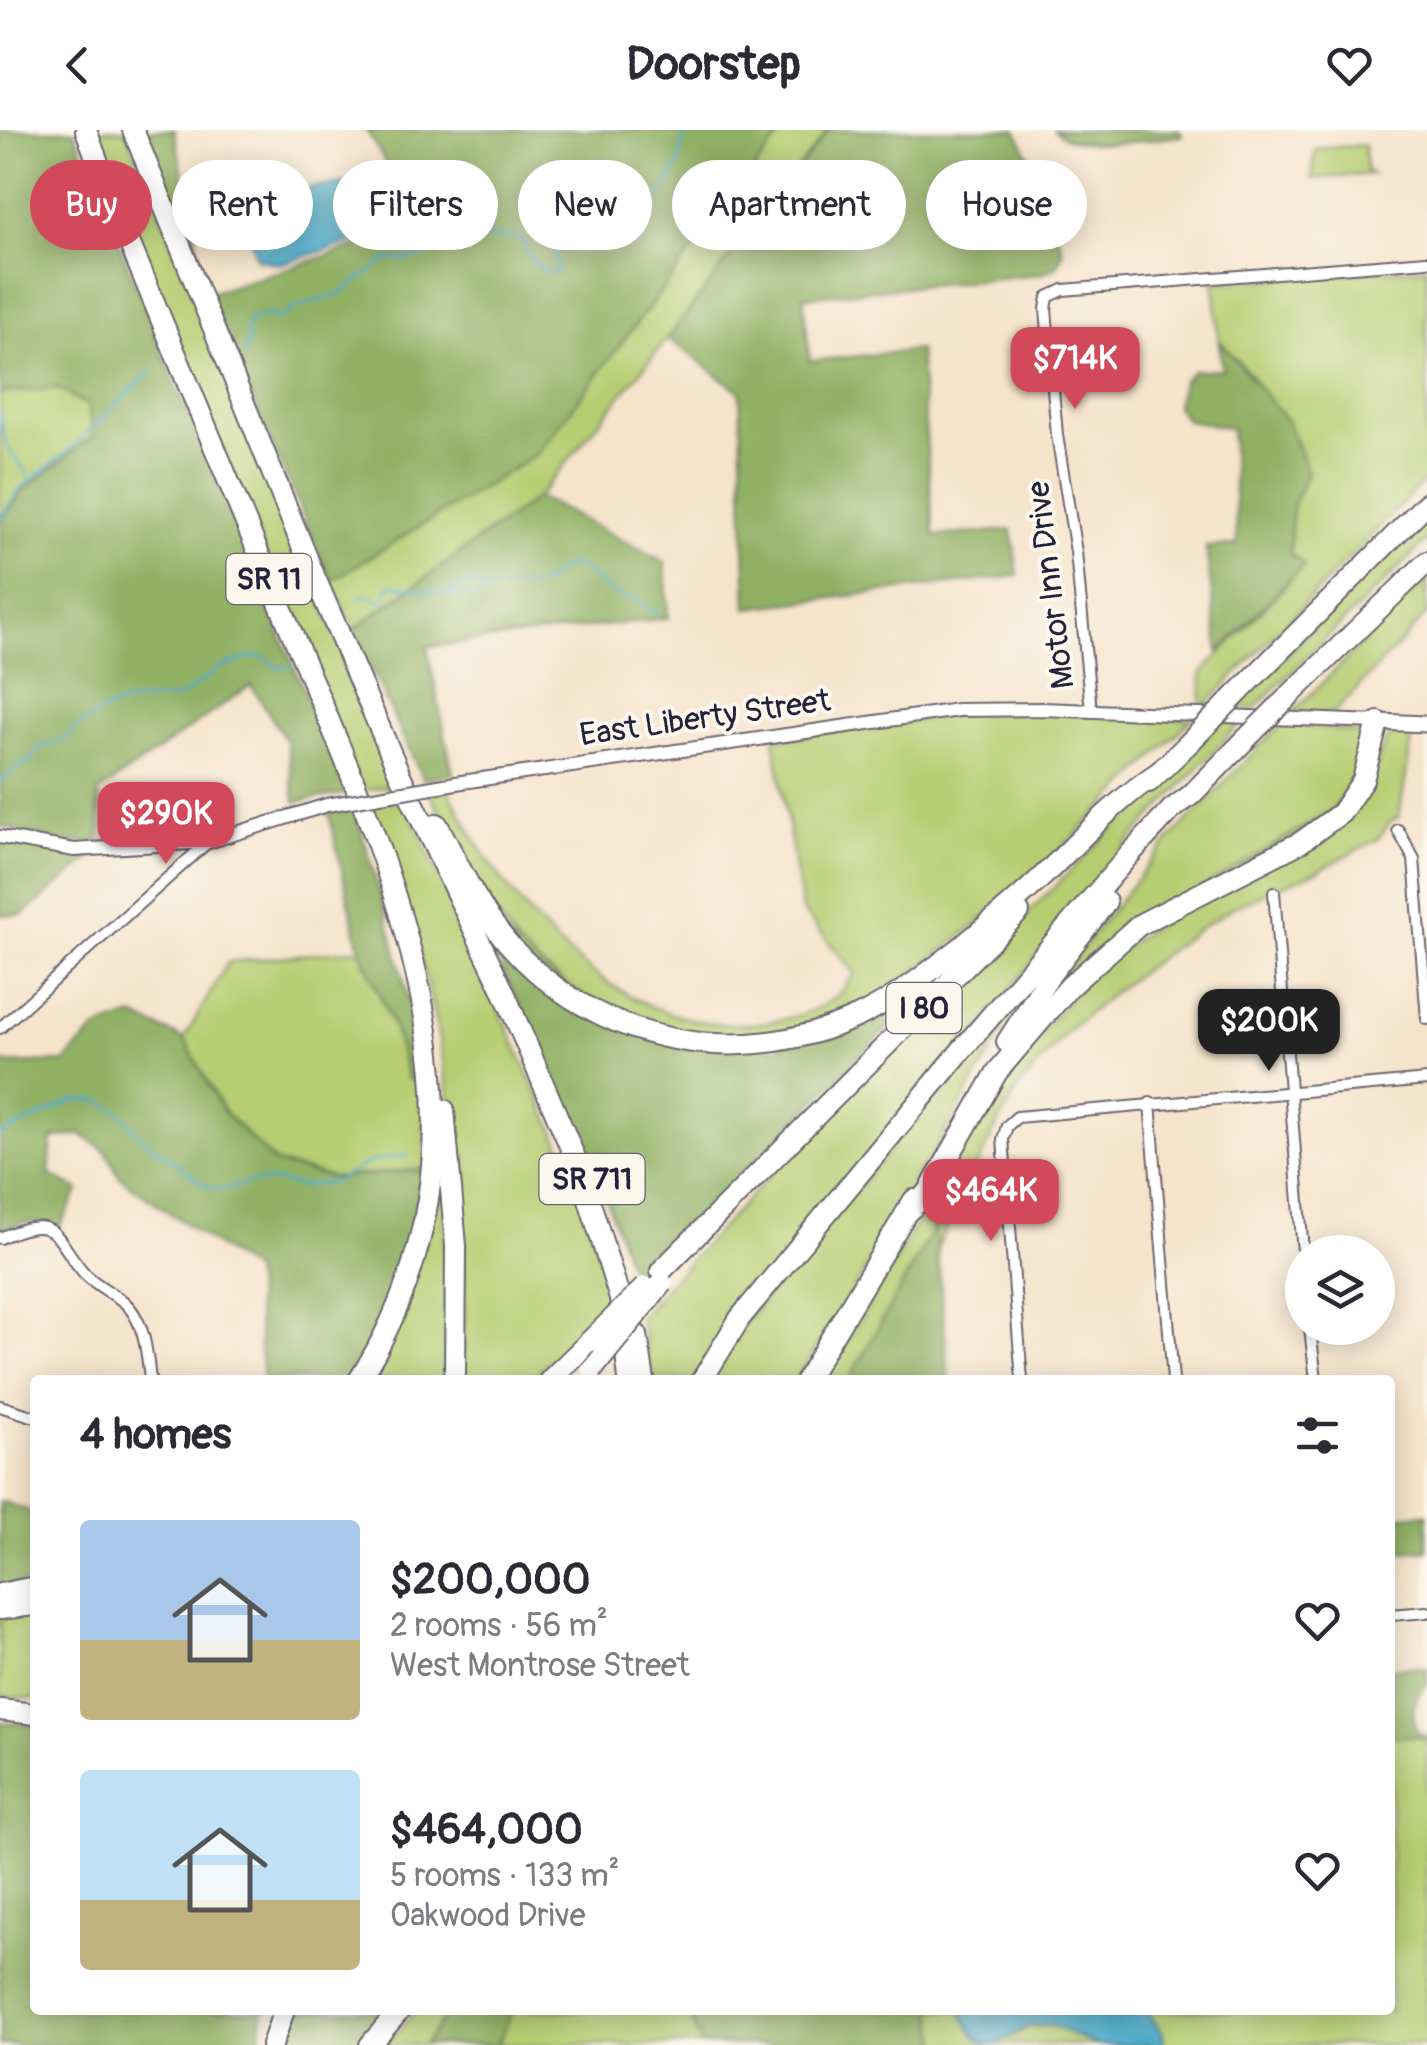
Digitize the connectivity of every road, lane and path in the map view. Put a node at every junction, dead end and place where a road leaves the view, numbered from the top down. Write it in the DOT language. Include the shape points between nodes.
graph roads {
  1 [pos="86,130"];
  2 [pos="133,130"];
  3 [pos="1427,262"];
  4 [pos="1427,488"];
  5 [pos="1427,503"];
  6 [pos="1427,562"];
  7 [pos="1266,664"];
  8 [pos="364,690"];
  9 [pos="1090,711"];
  10 [pos="1378,722"];
  11 [pos="1427,724"];
  12 [pos="1159,772"];
  13 [pos="1191,796"];
  14 [pos="1398,830"];
  15 [pos="0,837"];
  16 [pos="208,842"];
  17 [pos="1274,892"];
  18 [pos="503,990"];
  19 [pos="1427,1020"];
  20 [pos="0,1028"];
  21 [pos="430,1034"];
  22 [pos="1427,1080"];
  23 [pos="1290,1091"];
  24 [pos="1150,1103"];
  25 [pos="907,1212"];
  26 [pos="1301,1235"];
  27 [pos="0,1238"];
  28 [pos="662,1277"];
  29 [pos="1312,1345"];
  30 [pos="149,1375"];
  31 [pos="362,1375"];
  32 [pos="455,1375"];
  33 [pos="555,1375"];
  34 [pos="588,1375"];
  35 [pos="628,1375"];
  36 [pos="643,1375"];
  37 [pos="705,1375"];
  38 [pos="809,1375"];
  39 [pos="1022,1375"];
  40 [pos="1173,1375"];
  41 [pos="1315,1375"];
  42 [pos="0,1406"];
  43 [pos="30,1415"];
  44 [pos="30,1588"];
  45 [pos="0,1594"];
  46 [pos="30,1606"];
  47 [pos="0,1609"];
  48 [pos="1427,1612"];
  49 [pos="1395,1615"];
  50 [pos="0,1707"];
  51 [pos="30,1710"];
  52 [pos="285,2015"];
  53 [pos="396,2015"];
  54 [pos="273,2042"];
  55 [pos="370,2045"];
  1 -- 21 [label="highway, SR 11" via="369,819 410,943"];
  2 -- 8 [label="highway, SR 11"];
  3 -- 9 [label="street, Motor Inn Drive" via="1048,296 1057,435"];
  4 -- 7 [label="highway" via="1290,630"];
  5 -- 7 [label="highway, I 80"];
  6 -- 13 [label="highway, I 80, bridge"];
  7 -- 12 [label="highway, I 80, bridge"];
  8 -- 12 [label="highway" via="480,903 522,959 608,1019 703,1044 792,1039 880,1004 959,948"];
  8 -- 18 [label="highway, SR 11"];
  9 -- 10 [label="street, East Liberty Street"];
  9 -- 16 [label="street, East Liberty Street, bridge" via="930,713 462,782 327,804"];
  10 -- 11 [label="main road, East Liberty Street"];
  10 -- 25 [label="highway" via="1363,780 1341,813 1302,842 1139,925 1070,986 997,1072 928,1193"];
  12 -- 28 [label="highway, I 80"];
  13 -- 25 [label="highway, I 80" via="1050,975"];
  13 -- 37 [label="highway" via="1130,854 905,1116 740,1318"];
  14 -- 19 [label="street" via="1414,860"];
  15 -- 16 [label="street, East Liberty Street" via="74,850"];
  16 -- 20 [label="street"];
  17 -- 23 [label="street"];
  18 -- 35 [label="highway, SR 11" via="594,1207 620,1299"];
  18 -- 36 [label="highway, SR 711" via="526,1027 609,1222"];
  21 -- 31 [label="highway, SR 11" via="429,1196 389,1326"];
  21 -- 32 [label="highway" via="454,1204"];
  22 -- 23 [label="street"];
  23 -- 24 [label="street"];
  23 -- 26 [label="street"];
  24 -- 39 [label="street" via="1028,1114 1010,1122 1002,1139"];
  24 -- 40 [label="street"];
  25 -- 38 [label="highway, I 80"];
  27 -- 30 [label="street" via="30,1227 56,1234 85,1274 131,1308"];
  28 -- 33 [label="highway, I 80, bridge"];
  28 -- 34 [label="highway, bridge"];
  29 -- 41 [label="street"];
  42 -- 43 [label="street"];
  44 -- 45 [label="highway"];
  46 -- 47 [label="highway"];
  48 -- 49 [label="street"];
  50 -- 51 [label="highway"];
  52 -- 54 [label="highway"];
  53 -- 55 [label="highway"];
}
